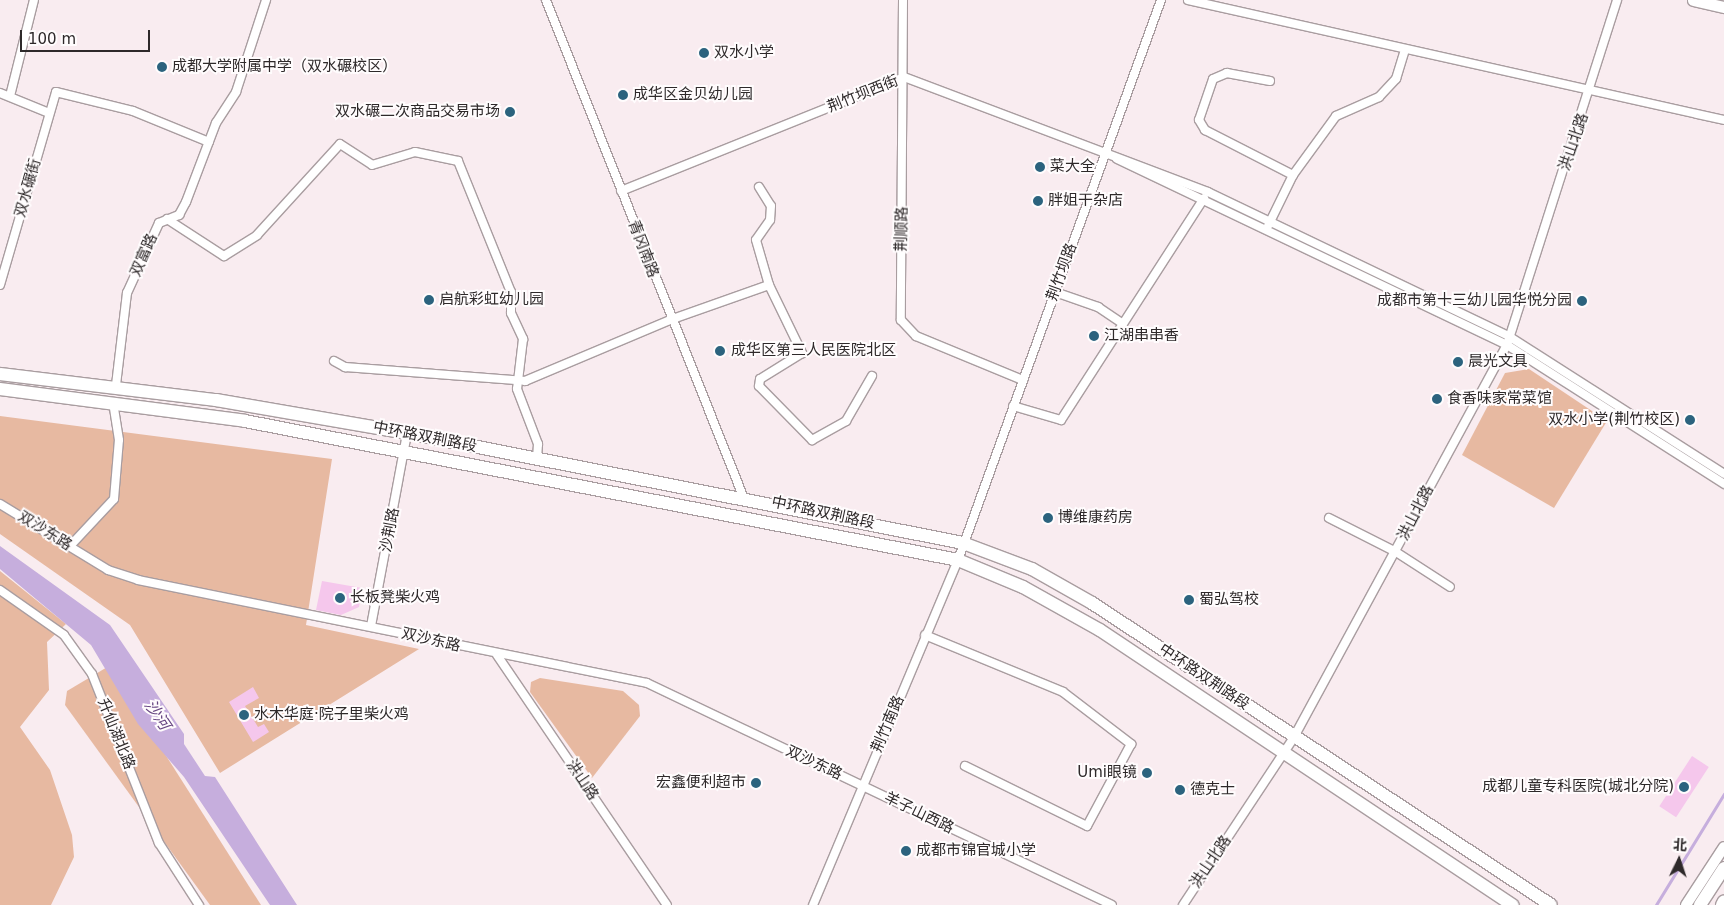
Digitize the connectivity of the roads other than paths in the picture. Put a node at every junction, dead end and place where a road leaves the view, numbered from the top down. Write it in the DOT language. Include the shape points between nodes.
graph roads {
  1 [pos="34,0"];
  2 [pos="266,0"];
  3 [pos="546,0"];
  4 [pos="903,0"];
  5 [pos="1161,0"];
  6 [pos="1188,0"];
  7 [pos="1617,0"];
  8 [pos="1693,0"];
  9 [pos="1724,7"];
  10 [pos="1404,50"];
  11 [pos="904,77"];
  12 [pos="1270,81"];
  13 [pos="1590,93"];
  14 [pos="0,94"];
  15 [pos="10,96"];
  16 [pos="49,114"];
  17 [pos="1724,120"];
  18 [pos="209,142"];
  19 [pos="1106,152"];
  20 [pos="1293,175"];
  21 [pos="759,187"];
  22 [pos="621,191"];
  23 [pos="1204,198"];
  24 [pos="167,220"];
  25 [pos="1269,225"];
  26 [pos="0,285"];
  27 [pos="769,285"];
  28 [pos="1055,292"];
  29 [pos="670,320"];
  30 [pos="1123,324"];
  31 [pos="1510,336"];
  32 [pos="1507,345"];
  33 [pos="334,361"];
  34 [pos="0,374"];
  35 [pos="872,376"];
  36 [pos="517,380"];
  37 [pos="1023,380"];
  38 [pos="116,385"];
  39 [pos="0,389"];
  40 [pos="113,402"];
  41 [pos="1013,406"];
  42 [pos="407,433"];
  43 [pos="404,452"];
  44 [pos="537,459"];
  45 [pos="1724,474"];
  46 [pos="1724,484"];
  47 [pos="743,496"];
  48 [pos="0,504"];
  49 [pos="1329,518"];
  50 [pos="963,543"];
  51 [pos="70,546"];
  52 [pos="1396,552"];
  53 [pos="958,560"];
  54 [pos="1450,587"];
  55 [pos="0,590"];
  56 [pos="372,626"];
  57 [pos="925,636"];
  58 [pos="497,655"];
  59 [pos="1294,738"];
  60 [pos="1284,753"];
  61 [pos="965,766"];
  62 [pos="862,786"];
  63 [pos="1724,847"];
  64 [pos="1724,868"];
  65 [pos="1724,901"];
  66 [pos="199,905"];
  67 [pos="667,905"];
  68 [pos="813,905"];
  69 [pos="1112,905"];
  70 [pos="1182,905"];
  71 [pos="1513,905"];
  72 [pos="1551,905"];
  73 [pos="1686,905"];
  74 [pos="1700,905"];
  75 [pos="1722,905"];
  1 -- 15 [label="street"];
  2 -- 18 [label="street, 双富路" via="236,92"];
  3 -- 22 [label="street, 青冈南路"];
  4 -- 11 [label="street, 荆顺路"];
  5 -- 19 [label="street, 荆竹坝路"];
  6 -- 10 [label="street"];
  7 -- 13 [label="street, 洪山北路"];
  8 -- 9 [label="main road"];
  10 -- 13 [label="street"];
  10 -- 20 [label="street" via="1396,79 1379,97 1336,116"];
  11 -- 19 [label="street, 荆竹坝西街"];
  11 -- 22 [label="street, 荆竹坝西街"];
  11 -- 37 [label="street, 荆顺路" via="901,320 916,336"];
  12 -- 20 [label="street" via="1228,74 1213,79 1199,120 1205,130"];
  13 -- 17 [label="street"];
  13 -- 31 [label="street, 洪山北路"];
  14 -- 15 [label="street"];
  15 -- 16 [label="street"];
  16 -- 18 [label="street, 双水碾街" via="56,92 133,111"];
  16 -- 26 [label="street, 双水碾街"];
  18 -- 24 [label="street, 双富路" via="179,215"];
  19 -- 23 [label="street"];
  19 -- 25 [label="street" via="1208,192"];
  19 -- 28 [label="street, 荆竹坝路"];
  20 -- 25 [label="street"];
  21 -- 27 [label="street" via="771,206 770,220 756,240"];
  22 -- 29 [label="street, 青冈南路"];
  23 -- 25 [label="street"];
  23 -- 30 [label="street"];
  24 -- 36 [label="street" via="224,256 256,235 340,144 372,165 414,152 458,161 511,292 511,312 523,339"];
  24 -- 38 [label="street, 双富路" via="159,223 127,293"];
  25 -- 31 [label="street"];
  25 -- 32 [label="street"];
  27 -- 29 [label="street"];
  27 -- 35 [label="street" via="802,353 760,378 759,386 812,440 846,421"];
  28 -- 30 [label="street" via="1098,307"];
  28 -- 37 [label="street, 荆竹坝路"];
  29 -- 36 [label="street"];
  29 -- 47 [label="street, 青冈南路"];
  30 -- 41 [label="street" via="1061,420"];
  31 -- 32 [label="street, 洪山北路"];
  31 -- 45 [label="street"];
  32 -- 46 [label="street"];
  32 -- 52 [label="street, 洪山北路"];
  33 -- 36 [label="street" via="354,368"];
  34 -- 38 [label="main road, 中环路双荆路段"];
  36 -- 44 [label="street" via="538,444"];
  37 -- 41 [label="street, 荆竹坝路"];
  38 -- 42 [label="main road, 中环路双荆路段"];
  39 -- 40 [label="main road, 中环路双荆路段"];
  40 -- 43 [label="main road, 中环路双荆路段" via="245,421"];
  40 -- 51 [label="street" via="119,440 114,499"];
  41 -- 50 [label="street, 荆竹坝路"];
  42 -- 43 [label="street, 沙荆路"];
  42 -- 44 [label="main road, 中环路双荆路段"];
  43 -- 53 [label="main road, 中环路双荆路段"];
  43 -- 56 [label="street, 沙荆路"];
  44 -- 47 [label="main road, 中环路双荆路段"];
  47 -- 50 [label="main road, 中环路双荆路段"];
  48 -- 51 [label="street, 双沙东路"];
  49 -- 52 [label="street"];
  50 -- 53 [label="street, 荆竹南路"];
  50 -- 59 [label="main road, 中环路双荆路段" via="1032,569 1092,603"];
  51 -- 56 [label="street, 双沙东路" via="108,570 138,580"];
  52 -- 54 [label="street"];
  52 -- 59 [label="street, 洪山北路"];
  53 -- 57 [label="street, 荆竹南路"];
  53 -- 60 [label="main road, 中环路双荆路段" via="1023,587 1100,630"];
  55 -- 66 [label="street, 升仙湖北路" via="64,635 92,674 159,843"];
  56 -- 58 [label="street, 双沙东路"];
  57 -- 61 [label="street" via="1063,692 1131,744 1087,826"];
  57 -- 62 [label="street, 荆竹南路"];
  58 -- 62 [label="street, 双沙东路" via="647,683"];
  58 -- 67 [label="street, 洪山路"];
  59 -- 60 [label="street, 洪山北路"];
  59 -- 72 [label="main road, 中环路双荆路段"];
  60 -- 70 [label="street, 洪山北路"];
  60 -- 71 [label="main road, 中环路双荆路段"];
  62 -- 68 [label="street, 荆竹南路"];
  62 -- 69 [label="street, 羊子山西路"];
  63 -- 73 [label="street"];
  64 -- 74 [label="main road"];
  65 -- 75 [label="main road"];
}
